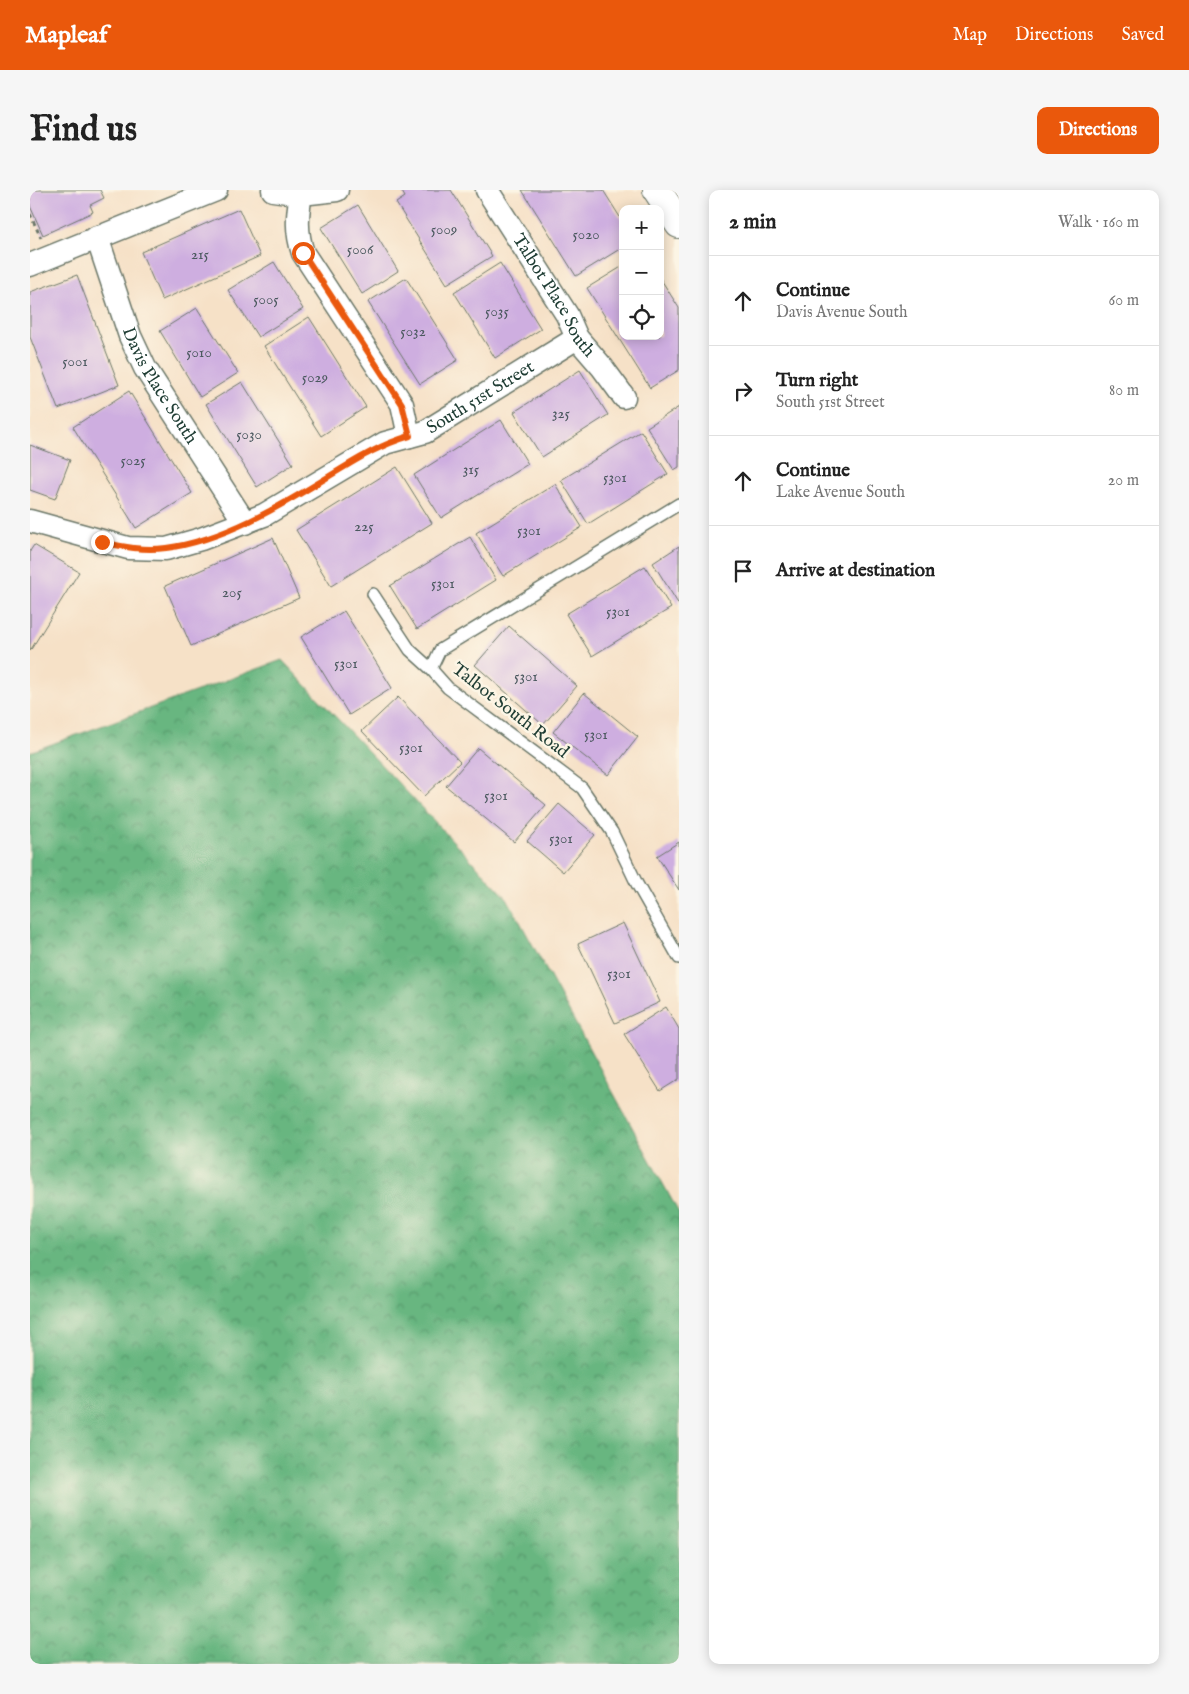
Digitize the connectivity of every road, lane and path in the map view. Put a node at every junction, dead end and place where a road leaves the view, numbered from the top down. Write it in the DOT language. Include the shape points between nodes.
graph roads {
  1 [pos="216,190"];
  2 [pos="273,190"];
  3 [pos="336,190"];
  4 [pos="487,190"];
  5 [pos="657,190"];
  6 [pos="301,194"];
  7 [pos="30,214"];
  8 [pos="679,224"];
  9 [pos="39,235"];
  10 [pos="97,237"];
  11 [pos="30,265"];
  12 [pos="577,338"];
  13 [pos="624,397"];
  14 [pos="410,436"];
  15 [pos="679,504"];
  16 [pos="30,521"];
  17 [pos="245,523"];
  18 [pos="373,594"];
  19 [pos="431,670"];
  20 [pos="678,952"];
  1 -- 10 [label="street"];
  2 -- 6 [label="street"];
  3 -- 6 [label="street"];
  4 -- 12 [label="street, Talbot Place South" via="567,315"];
  5 -- 8 [label="street"];
  6 -- 14 [label="street" via="296,220 303,253 402,404"];
  7 -- 9 [label="path"];
  10 -- 11 [label="street"];
  10 -- 17 [label="street, Davis Place South" via="130,336 145,368"];
  12 -- 13 [label="street, Talbot Place South"];
  12 -- 14 [label="street, South 51st Street" via="448,419"];
  14 -- 17 [label="street, South 51st Street" via="385,443"];
  15 -- 19 [label="lane, Talbot South Road" via="440,650"];
  16 -- 17 [label="street, South 51st Street" via="128,548 166,548 201,540"];
  18 -- 19 [label="lane" via="410,650"];
  19 -- 20 [label="lane, Talbot South Road" via="448,688 582,788 612,832 637,884"];
}
